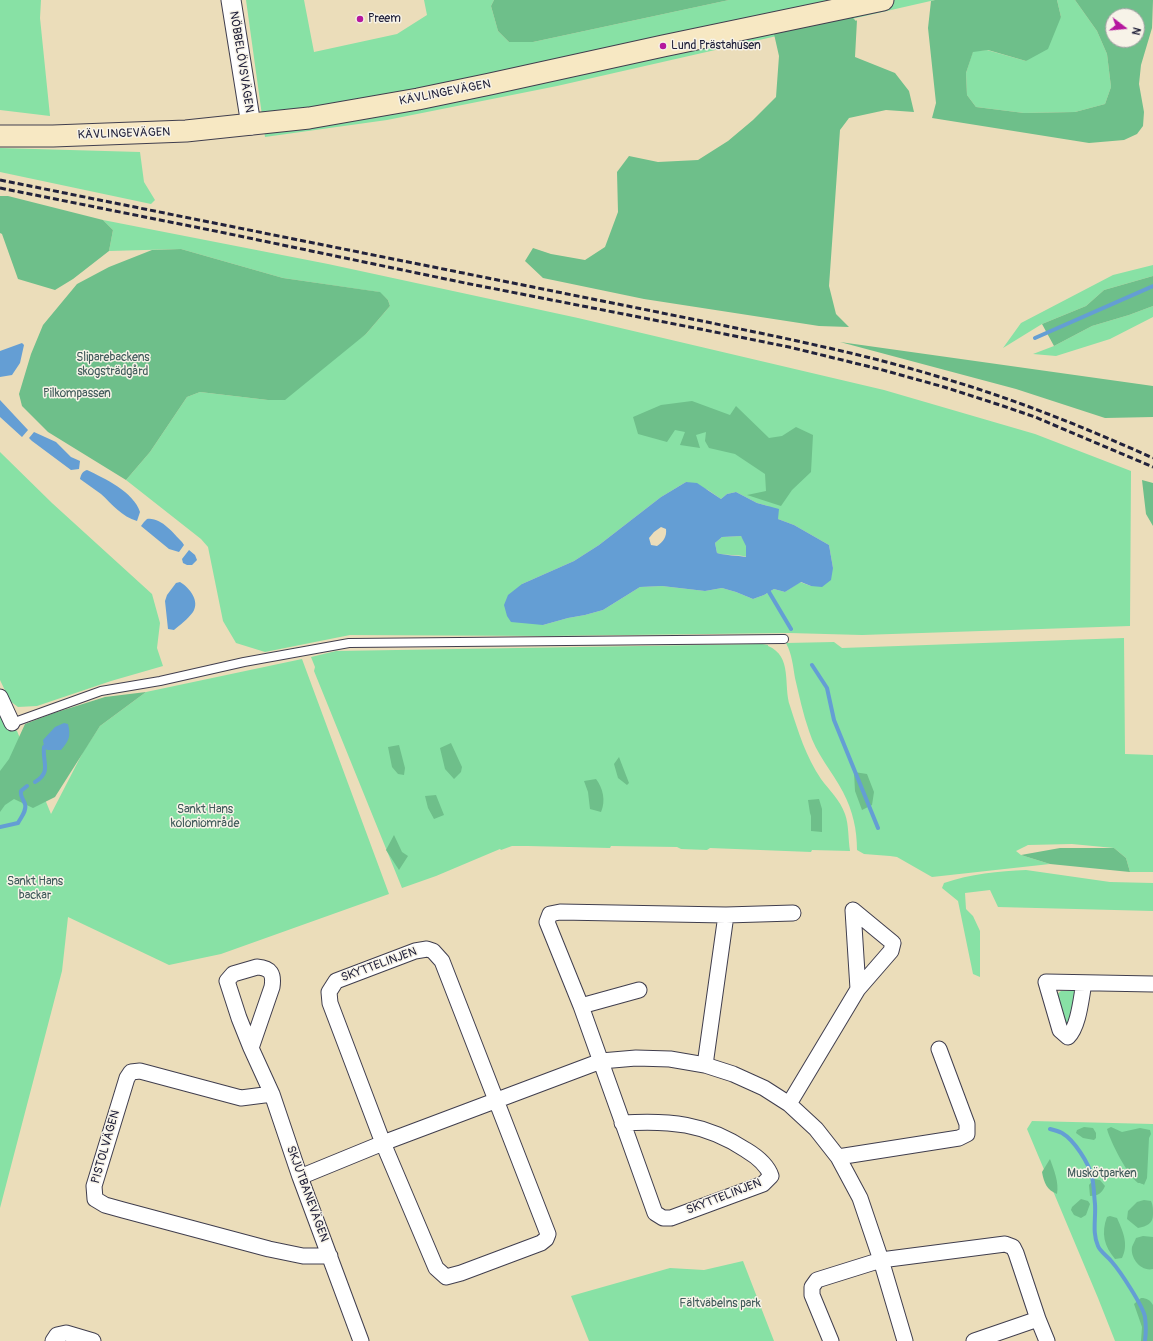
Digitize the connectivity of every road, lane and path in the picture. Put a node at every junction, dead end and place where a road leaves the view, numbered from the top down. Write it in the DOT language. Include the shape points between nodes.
graph roads {
  1 [pos="231,0"];
  2 [pos="883,0"];
  3 [pos="251,125"];
  4 [pos="0,136"];
  5 [pos="784,639"];
  6 [pos="0,697"];
  7 [pos="12,723"];
  8 [pos="793,913"];
  9 [pos="726,915"];
  10 [pos="1084,983"];
  11 [pos="1153,984"];
  12 [pos="858,989"];
  13 [pos="639,990"];
  14 [pos="581,1006"];
  15 [pos="252,1048"];
  16 [pos="939,1049"];
  17 [pos="601,1061"];
  18 [pos="705,1066"];
  19 [pos="272,1094"];
  20 [pos="495,1100"];
  21 [pos="789,1104"];
  22 [pos="622,1123"];
  23 [pos="383,1143"];
  24 [pos="838,1157"];
  25 [pos="300,1177"];
  26 [pos="330,1256"];
  27 [pos="881,1260"];
  28 [pos="1038,1319"];
  29 [pos="53,1341"];
  30 [pos="93,1341"];
  31 [pos="360,1341"];
  32 [pos="831,1341"];
  33 [pos="905,1341"];
  34 [pos="974,1341"];
  35 [pos="1047,1341"];
  1 -- 3 [label="street, NÖBBELÖVSVÄGEN"];
  2 -- 3 [label="main road, KÄVLINGEVÄGEN" via="418,99 309,118"];
  3 -- 4 [label="main road, KÄVLINGEVÄGEN" via="186,131"];
  5 -- 7 [label="lane" via="349,644 101,691"];
  6 -- 7 [label="street"];
  8 -- 9 [label="street, SKYTTELINJEN"];
  9 -- 14 [label="street, SKYTTELINJEN" via="560,912 550,914 547,922"];
  9 -- 18 [label="street"];
  10 -- 11 [label="street"];
  12 -- 21 [label="street"];
  13 -- 14 [label="street"];
  14 -- 17 [label="street, SKYTTELINJEN"];
  15 -- 15 [label="street, SKJUTBANEVÄGEN" via="227,981 233,974 257,967 270,971 273,979"];
  15 -- 19 [label="street, SKJUTBANEVÄGEN"];
  16 -- 24 [label="street" via="967,1124 967,1134 959,1138"];
  17 -- 18 [label="street" via="670,1059"];
  17 -- 20 [label="street"];
  17 -- 22 [label="street, SKYTTELINJEN"];
  18 -- 21 [label="street" via="733,1074 764,1088"];
  19 -- 25 [label="street, SKJUTBANEVÄGEN"];
  19 -- 26 [label="street, PISTOLVÄGEN" via="241,1098 140,1071 131,1072 94,1186 95,1199 105,1205 269,1249 303,1256"];
  20 -- 23 [label="street"];
  20 -- 23 [label="street, SKYTTELINJEN" via="548,1234 541,1244 446,1277 436,1268"];
  20 -- 23 [label="street, SKYTTELINJEN" via="442,961 434,951 415,951 336,981 329,992 330,1003"];
  21 -- 24 [label="street" via="816,1129"];
  22 -- 22 [label="street, SKYTTELINJEN" via="655,1213 664,1218 671,1218 763,1184 771,1176 757,1157 716,1133 683,1123"];
  23 -- 25 [label="street"];
  24 -- 27 [label="street" via="860,1198"];
  25 -- 26 [label="street, SKJUTBANEVÄGEN"];
  26 -- 31 [label="street, SKJUTBANEVÄGEN"];
  27 -- 28 [label="street" via="1005,1244 1013,1247"];
  27 -- 32 [label="street" via="817,1280 812,1286 812,1295"];
  27 -- 33 [label="street"];
  28 -- 34 [label="street"];
  28 -- 35 [label="street"];
  29 -- 30 [label="street" via="57,1335 66,1333"];
}
